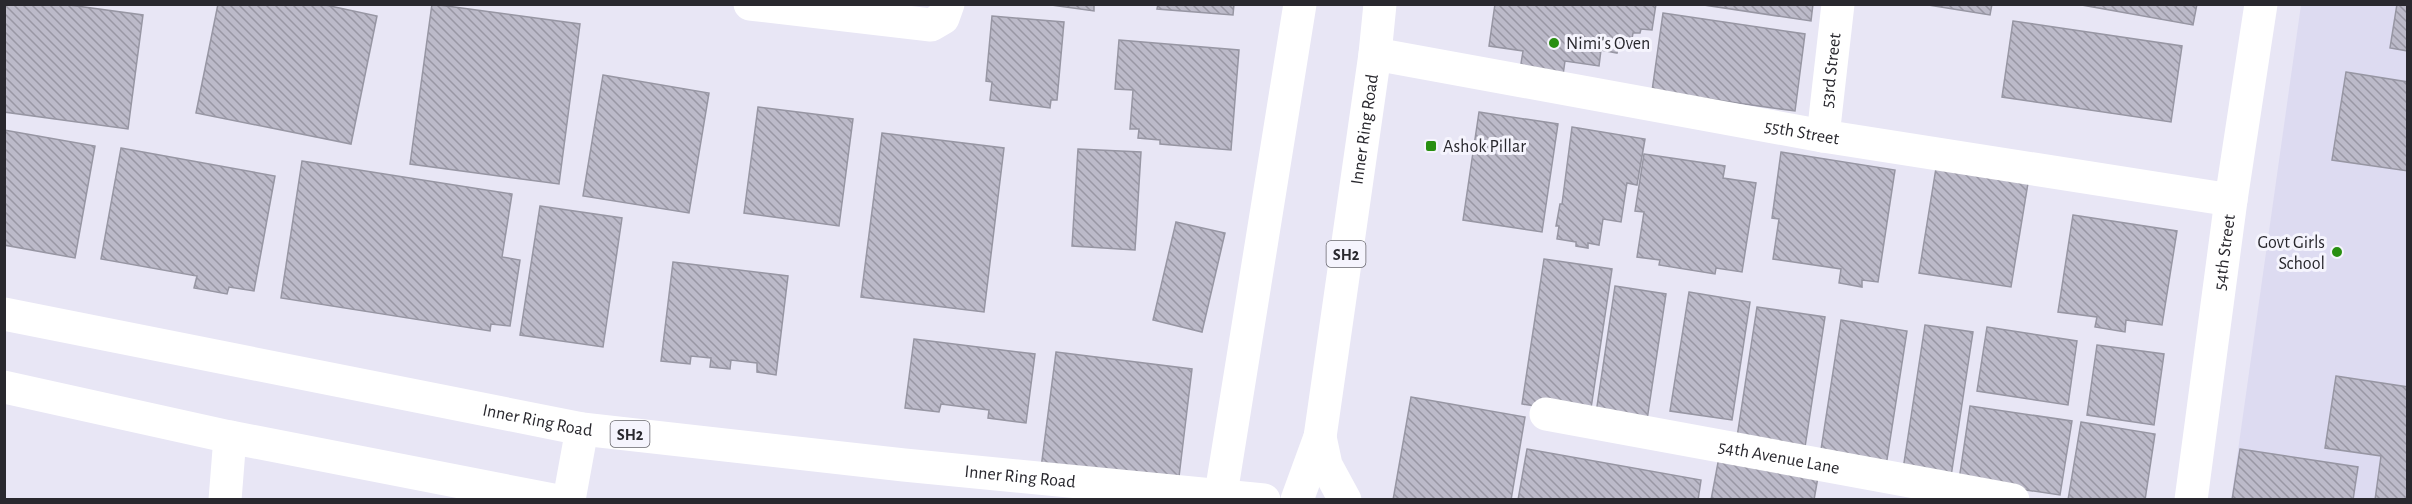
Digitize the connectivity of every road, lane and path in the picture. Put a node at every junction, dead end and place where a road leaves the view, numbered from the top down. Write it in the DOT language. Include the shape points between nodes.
graph roads {
  1 [pos="750,4"];
  2 [pos="948,4"];
  3 [pos="1300,4"];
  4 [pos="1380,4"];
  5 [pos="1838,4"];
  6 [pos="2261,4"];
  7 [pos="1375,54"];
  8 [pos="1823,136"];
  9 [pos="2231,200"];
  10 [pos="4,314"];
  11 [pos="4,387"];
  12 [pos="1545,414"];
  13 [pos="582,429"];
  14 [pos="230,437"];
  15 [pos="1320,437"];
  16 [pos="1220,497"];
  17 [pos="225,500"];
  18 [pos="553,500"];
  19 [pos="569,500"];
  20 [pos="1264,500"];
  21 [pos="1297,500"];
  22 [pos="1345,500"];
  23 [pos="2013,500"];
  24 [pos="2191,500"];
  1 -- 2 [label="main road" via="931,25 943,18"];
  3 -- 16 [label="main road"];
  4 -- 7 [label="main road, Inner Ring Road / SH2"];
  5 -- 8 [label="main road, 53rd Street"];
  6 -- 9 [label="main road, 54th Street"];
  7 -- 8 [label="main road, 55th Street"];
  7 -- 15 [label="main road, Inner Ring Road / SH2"];
  8 -- 9 [label="main road, 55th Street"];
  9 -- 24 [label="main road, 54th Street"];
  10 -- 13 [label="main road, Inner Ring Road / SH2"];
  11 -- 14 [label="main road"];
  12 -- 23 [label="main road, 54th Avenue Lane"];
  13 -- 16 [label="main road, Inner Ring Road / SH2"];
  13 -- 19 [label="main road"];
  14 -- 17 [label="main road"];
  14 -- 18 [label="main road"];
  15 -- 21 [label="main road, Inner Ring Road / SH2"];
  15 -- 22 [label="main road" via="1326,465"];
  16 -- 20 [label="main road, Inner Ring Road / SH2"];
}
